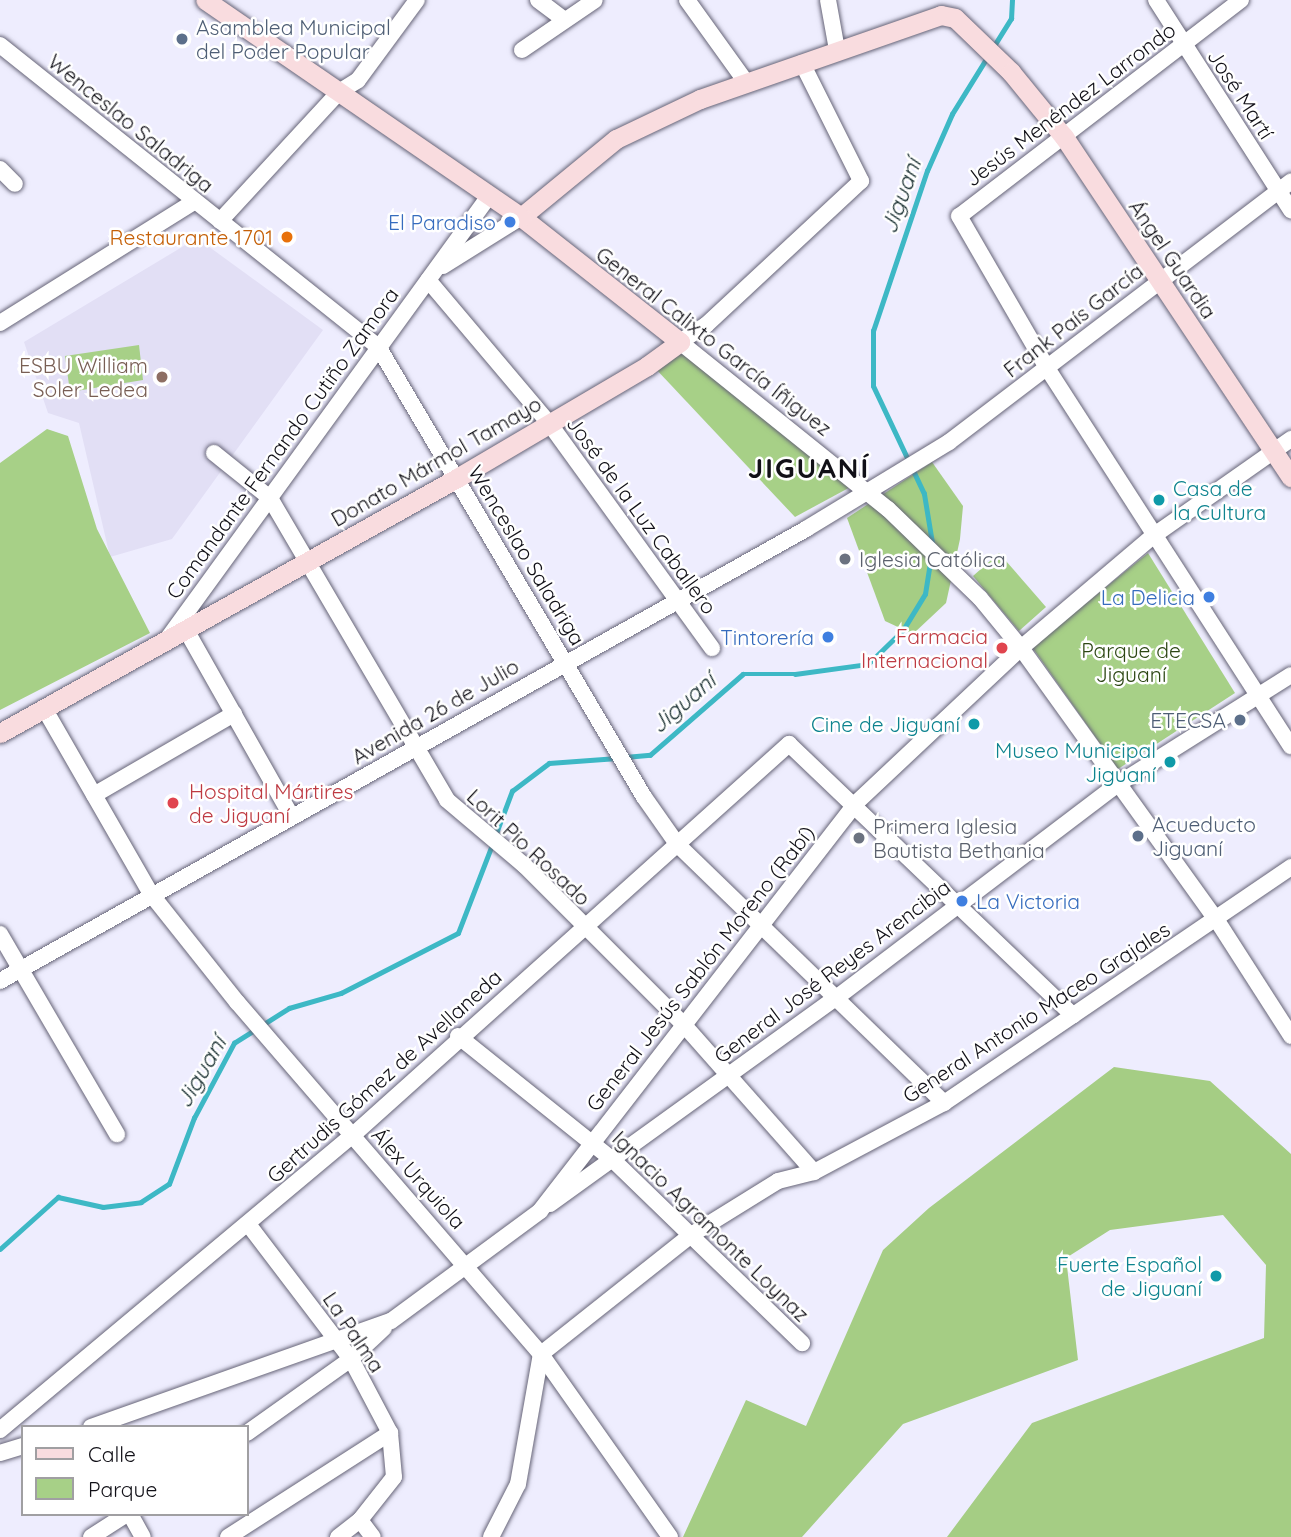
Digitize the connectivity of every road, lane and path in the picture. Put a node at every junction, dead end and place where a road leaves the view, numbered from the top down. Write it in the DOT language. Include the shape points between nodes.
graph roads {
  1 [pos="205,0"];
  2 [pos="417,0"];
  3 [pos="538,0"];
  4 [pos="595,0"];
  5 [pos="687,0"];
  6 [pos="828,0"];
  7 [pos="1156,0"];
  8 [pos="1241,0"];
  9 [pos="563,19"];
  10 [pos="1184,43"];
  11 [pos="0,45"];
  12 [pos="522,50"];
  13 [pos="837,50"];
  14 [pos="802,63"];
  15 [pos="1011,72"];
  16 [pos="746,82"];
  17 [pos="339,92"];
  18 [pos="1064,137"];
  19 [pos="0,169"];
  20 [pos="15,184"];
  21 [pos="1285,186"];
  22 [pos="489,195"];
  23 [pos="195,201"];
  24 [pos="1291,210"];
  25 [pos="521,218"];
  26 [pos="220,221"];
  27 [pos="431,276"];
  28 [pos="1159,279"];
  29 [pos="0,323"];
  30 [pos="680,342"];
  31 [pos="379,348"];
  32 [pos="1047,368"];
  33 [pos="549,423"];
  34 [pos="1291,439"];
  35 [pos="1274,452"];
  36 [pos="214,453"];
  37 [pos="1291,477"];
  38 [pos="457,478"];
  39 [pos="890,478"];
  40 [pos="867,491"];
  41 [pos="270,498"];
  42 [pos="1153,536"];
  43 [pos="307,561"];
  44 [pos="678,600"];
  45 [pos="184,626"];
  46 [pos="712,648"];
  47 [pos="1021,648"];
  48 [pos="566,661"];
  49 [pos="1291,675"];
  50 [pos="1256,696"];
  51 [pos="44,708"];
  52 [pos="234,715"];
  53 [pos="0,733"];
  54 [pos="415,746"];
  55 [pos="1291,746"];
  56 [pos="1118,784"];
  57 [pos="94,795"];
  58 [pos="856,803"];
  59 [pos="292,817"];
  60 [pos="677,844"];
  61 [pos="1291,867"];
  62 [pos="150,894"];
  63 [pos="959,901"];
  64 [pos="1216,919"];
  65 [pos="584,928"];
  66 [pos="761,928"];
  67 [pos="0,934"];
  68 [pos="20,969"];
  69 [pos="0,981"];
  70 [pos="836,998"];
  71 [pos="1073,1016"];
  72 [pos="684,1025"];
  73 [pos="458,1036"];
  74 [pos="1291,1036"];
  75 [pos="730,1074"];
  76 [pos="944,1103"];
  77 [pos="117,1133"];
  78 [pos="353,1135"];
  79 [pos="592,1140"];
  80 [pos="614,1161"];
  81 [pos="814,1172"];
  82 [pos="540,1211"];
  83 [pos="248,1224"];
  84 [pos="691,1235"];
  85 [pos="469,1266"];
  86 [pos="391,1321"];
  87 [pos="339,1342"];
  88 [pos="802,1343"];
  89 [pos="541,1354"];
  90 [pos="351,1359"];
  91 [pos="134,1421"];
  92 [pos="105,1425"];
  93 [pos="0,1430"];
  94 [pos="248,1432"];
  95 [pos="390,1433"];
  96 [pos="21,1447"];
  97 [pos="0,1453"];
  98 [pos="125,1516"];
  99 [pos="129,1516"];
  100 [pos="360,1521"];
  101 [pos="91,1537"];
  102 [pos="143,1537"];
  103 [pos="228,1537"];
  104 [pos="338,1537"];
  105 [pos="373,1537"];
  106 [pos="491,1537"];
  107 [pos="670,1537"];
  1 -- 17 [label="main road, General Calixto García Íñiguez"];
  2 -- 17 [label="street" via="358,80"];
  3 -- 9 [label="street"];
  4 -- 9 [label="street"];
  5 -- 16 [label="street"];
  6 -- 13 [label="street"];
  7 -- 10 [label="street, José Martí"];
  8 -- 10 [label="street, Jesús Menéndez Larrondo"];
  9 -- 12 [label="street"];
  10 -- 18 [label="street, Jesús Menéndez Larrondo"];
  10 -- 21 [label="street, José Martí"];
  11 -- 23 [label="street, Wenceslao Saladriga"];
  13 -- 14 [label="main road, Comandante Fernando Cutiño Zamora"];
  13 -- 15 [label="main road, Comandante Fernando Cutiño Zamora" via="941,15 955,18"];
  14 -- 16 [label="main road, Comandante Fernando Cutiño Zamora"];
  14 -- 30 [label="street, Donato Mármol Tamayo" via="861,181 706,325"];
  15 -- 18 [label="main road, Ángel Guardia"];
  16 -- 25 [label="main road, Comandante Fernando Cutiño Zamora" via="616,139"];
  17 -- 22 [label="main road, General Calixto García Íñiguez"];
  17 -- 26 [label="street"];
  18 -- 28 [label="main road, Ángel Guardia"];
  18 -- 32 [label="street, Jesús Menéndez Larrondo" via="959,216"];
  19 -- 20 [label="street"];
  21 -- 24 [label="street, José Martí"];
  21 -- 28 [label="street, Frank País García"];
  22 -- 25 [label="main road, General Calixto García Íñiguez"];
  22 -- 27 [label="street, Comandante Fernando Cutiño Zamora"];
  23 -- 26 [label="street, Wenceslao Saladriga"];
  23 -- 29 [label="street"];
  25 -- 27 [label="street, Comandante Fernando Cutiño Zamora"];
  25 -- 30 [label="main road, General Calixto García Íñiguez"];
  26 -- 31 [label="street, Wenceslao Saladriga"];
  27 -- 31 [label="street, Comandante Fernando Cutiño Zamora"];
  27 -- 33 [label="street, José de la Luz Caballero"];
  28 -- 32 [label="street, Frank País García"];
  28 -- 35 [label="main road, Ángel Guardia"];
  30 -- 33 [label="main road, Donato Mármol Tamayo" via="648,366"];
  30 -- 40 [label="street, General Calixto García Íñiguez"];
  31 -- 38 [label="street, Wenceslao Saladriga"];
  31 -- 41 [label="street, Comandante Fernando Cutiño Zamora"];
  32 -- 39 [label="street, Frank País García" via="949,442"];
  32 -- 42 [label="street"];
  33 -- 38 [label="main road, Donato Mármol Tamayo"];
  33 -- 44 [label="street, José de la Luz Caballero"];
  34 -- 35 [label="street, General Jesús Sablón Moreno (Rabí)"];
  35 -- 37 [label="main road, Ángel Guardia"];
  35 -- 42 [label="street, General Jesús Sablón Moreno (Rabí)"];
  36 -- 41 [label="street, Lorit Pio Rosado"];
  38 -- 43 [label="main road, Donato Mármol Tamayo"];
  38 -- 48 [label="street, Wenceslao Saladriga"];
  39 -- 40 [label="street, Avenida 26 de Julio"];
  40 -- 44 [label="street, Avenida 26 de Julio"];
  40 -- 47 [label="street, General Calixto García Íñiguez" via="980,598"];
  41 -- 43 [label="street, Lorit Pio Rosado"];
  41 -- 45 [label="street, Comandante Fernando Cutiño Zamora"];
  42 -- 47 [label="street, General Jesús Sablón Moreno (Rabí)"];
  42 -- 50 [label="street"];
  43 -- 45 [label="main road, Donato Mármol Tamayo"];
  43 -- 54 [label="street, Lorit Pio Rosado"];
  44 -- 46 [label="street, José de la Luz Caballero"];
  44 -- 48 [label="street, Avenida 26 de Julio"];
  45 -- 51 [label="main road, Donato Mármol Tamayo" via="167,641"];
  45 -- 52 [label="street"];
  47 -- 56 [label="street, General Calixto García Íñiguez"];
  47 -- 58 [label="street, General Jesús Sablón Moreno (Rabí)"];
  48 -- 54 [label="street, Avenida 26 de Julio"];
  48 -- 60 [label="street, Wenceslao Saladriga"];
  49 -- 50 [label="street, General José Reyes Arencibia"];
  50 -- 55 [label="street"];
  50 -- 56 [label="street, General José Reyes Arencibia"];
  51 -- 53 [label="main road, Donato Mármol Tamayo"];
  51 -- 57 [label="street, Álex Urquiola"];
  52 -- 57 [label="street"];
  52 -- 59 [label="street"];
  54 -- 59 [label="street, Avenida 26 de Julio"];
  54 -- 65 [label="street, Lorit Pio Rosado" via="447,800 524,865"];
  56 -- 63 [label="street, General José Reyes Arencibia"];
  56 -- 64 [label="street, General Calixto García Íñiguez"];
  57 -- 62 [label="street, Álex Urquiola"];
  58 -- 60 [label="street, Gertrudis Gómez de Avellaneda" via="789,744"];
  58 -- 63 [label="street"];
  58 -- 66 [label="street, General Jesús Sablón Moreno (Rabí)"];
  59 -- 62 [label="street, Avenida 26 de Julio"];
  60 -- 65 [label="street, Gertrudis Gómez de Avellaneda"];
  60 -- 66 [label="street, Wenceslao Saladriga"];
  61 -- 64 [label="street, General Antonio Maceo Grajales"];
  62 -- 68 [label="street, Avenida 26 de Julio"];
  62 -- 78 [label="street, Álex Urquiola"];
  63 -- 70 [label="street, General José Reyes Arencibia"];
  63 -- 71 [label="street"];
  64 -- 71 [label="street, General Antonio Maceo Grajales"];
  64 -- 74 [label="street, General Calixto García Íñiguez"];
  65 -- 72 [label="street, Lorit Pio Rosado"];
  65 -- 73 [label="street, Gertrudis Gómez de Avellaneda"];
  66 -- 70 [label="street, Wenceslao Saladriga"];
  66 -- 72 [label="street, General Jesús Sablón Moreno (Rabí)"];
  67 -- 68 [label="street"];
  68 -- 69 [label="street, Avenida 26 de Julio"];
  68 -- 77 [label="street"];
  70 -- 75 [label="street, General José Reyes Arencibia"];
  70 -- 76 [label="street, Wenceslao Saladriga"];
  71 -- 76 [label="street, General Antonio Maceo Grajales"];
  72 -- 75 [label="street, Lorit Pio Rosado"];
  72 -- 79 [label="street, General Jesús Sablón Moreno (Rabí)"];
  73 -- 78 [label="street, Gertrudis Gómez de Avellaneda"];
  73 -- 79 [label="street, Ignacio Agramonte Loynaz"];
  75 -- 80 [label="street, General José Reyes Arencibia"];
  75 -- 81 [label="street, Lorit Pio Rosado"];
  76 -- 81 [label="street, General Antonio Maceo Grajales"];
  78 -- 83 [label="street, Gertrudis Gómez de Avellaneda"];
  78 -- 85 [label="street, Álex Urquiola"];
  79 -- 80 [label="street, Ignacio Agramonte Loynaz"];
  79 -- 82 [label="street, General Jesús Sablón Moreno (Rabí)"];
  80 -- 82 [label="street, General José Reyes Arencibia"];
  80 -- 84 [label="street, Ignacio Agramonte Loynaz"];
  81 -- 84 [label="street, General Antonio Maceo Grajales" via="778,1181"];
  82 -- 85 [label="street, General Jesús Sablón Moreno (Rabí)"];
  83 -- 87 [label="street, La Palma"];
  83 -- 93 [label="street, Gertrudis Gómez de Avellaneda"];
  84 -- 88 [label="street, Ignacio Agramonte Loynaz"];
  84 -- 89 [label="street, General Antonio Maceo Grajales"];
  85 -- 86 [label="street, General Jesús Sablón Moreno (Rabí)"];
  85 -- 89 [label="street, Álex Urquiola"];
  86 -- 87 [label="street, General Jesús Sablón Moreno (Rabí)"];
  86 -- 90 [label="street"];
  87 -- 90 [label="street, La Palma"];
  87 -- 91 [label="street, General Jesús Sablón Moreno (Rabí)"];
  89 -- 106 [label="street" via="518,1484"];
  89 -- 107 [label="street, Álex Urquiola"];
  90 -- 94 [label="street"];
  90 -- 95 [label="street, La Palma"];
  91 -- 92 [label="street, General Jesús Sablón Moreno (Rabí)"];
  95 -- 100 [label="street, La Palma" via="394,1477"];
  95 -- 103 [label="street"];
  96 -- 97 [label="street"];
  98 -- 101 [label="street"];
  99 -- 102 [label="street"];
  100 -- 104 [label="street"];
  100 -- 105 [label="street"];
}
